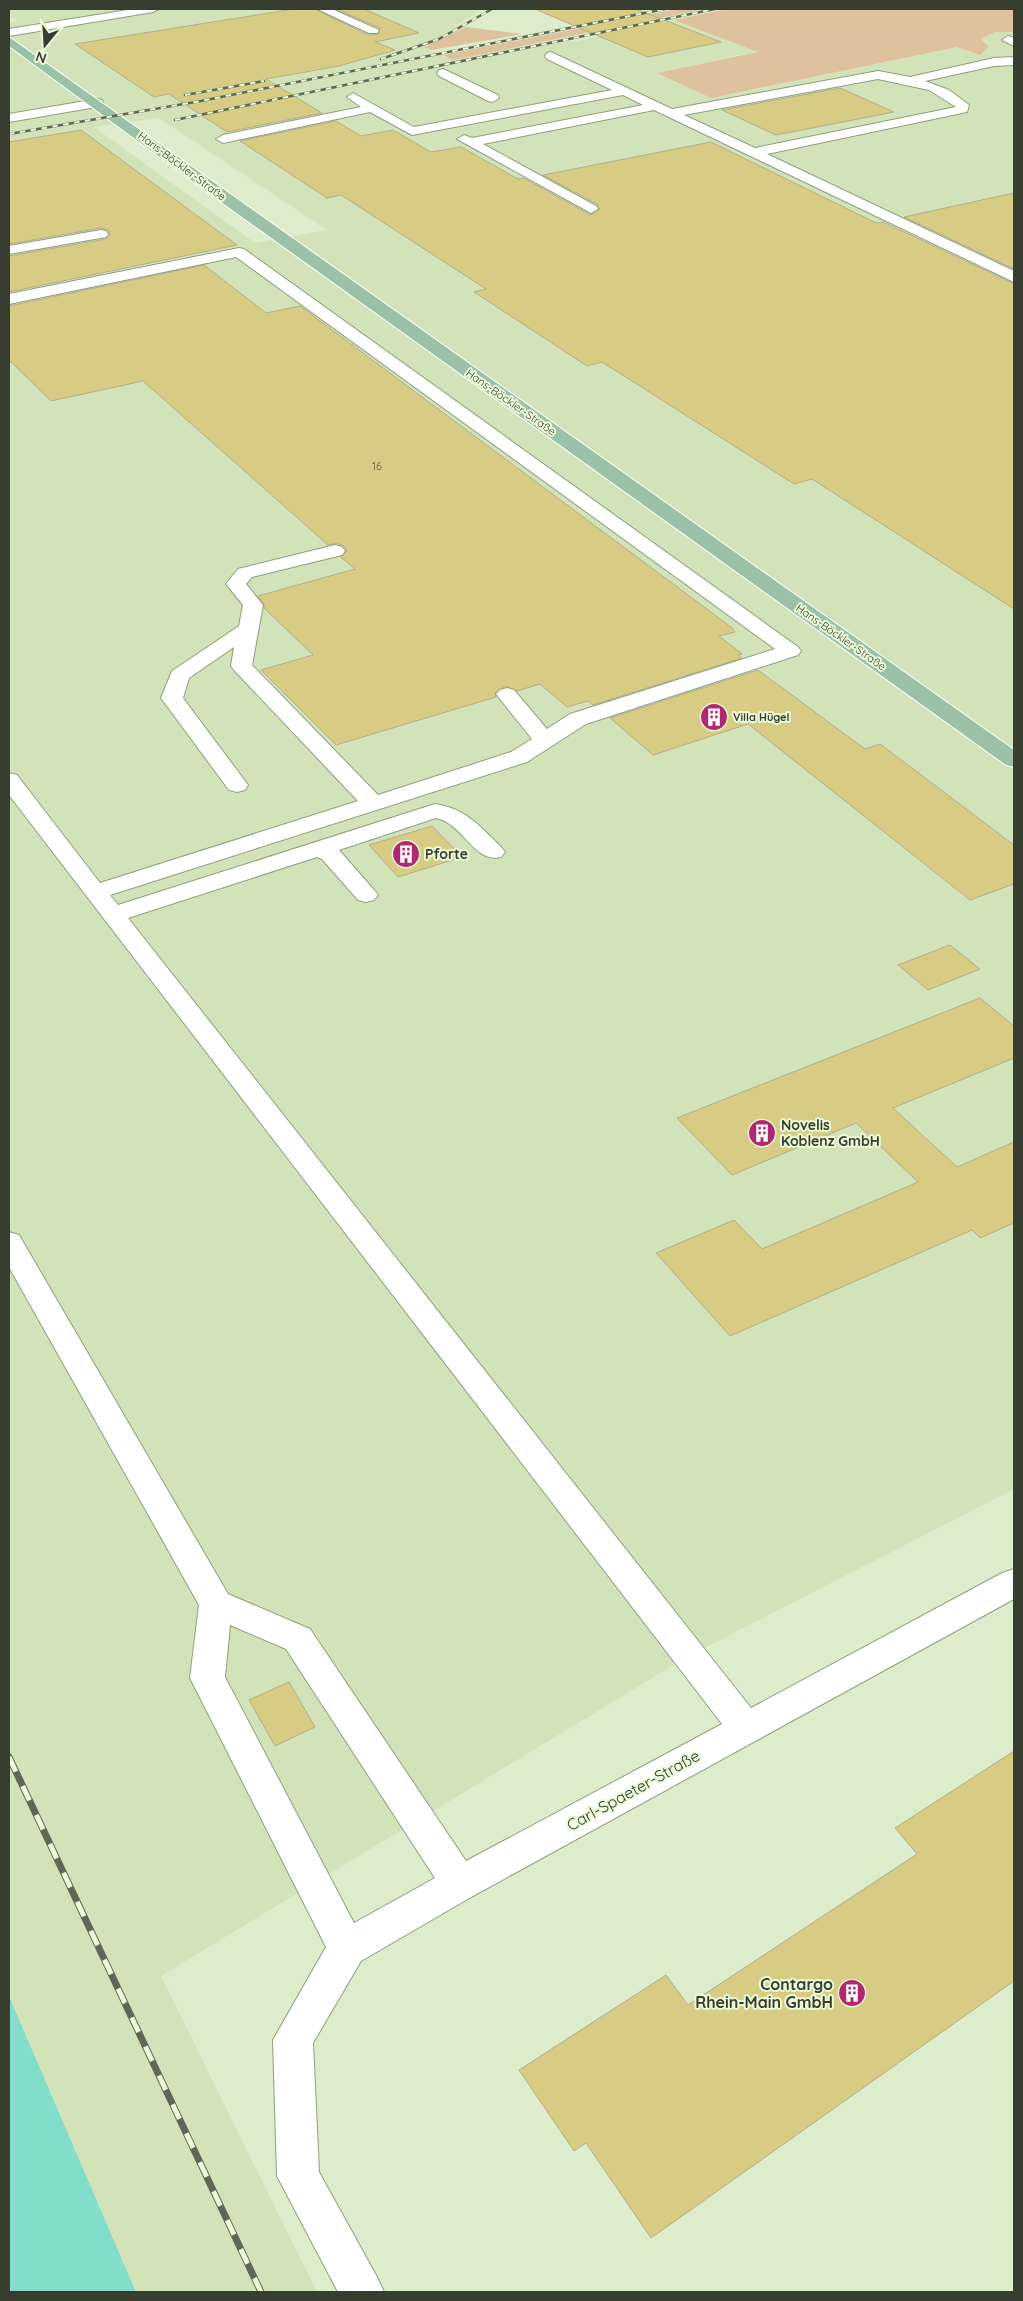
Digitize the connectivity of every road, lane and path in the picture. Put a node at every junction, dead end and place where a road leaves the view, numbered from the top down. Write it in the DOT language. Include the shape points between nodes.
graph roads {
  1 [pos="153,9"];
  2 [pos="323,9"];
  3 [pos="372,30"];
  4 [pos="9,33"];
  5 [pos="9,42"];
  6 [pos="551,56"];
  7 [pos="1014,60"];
  8 [pos="442,73"];
  9 [pos="599,79"];
  10 [pos="912,80"];
  11 [pos="580,82"];
  12 [pos="625,91"];
  13 [pos="353,97"];
  14 [pos="473,101"];
  15 [pos="97,103"];
  16 [pos="656,106"];
  17 [pos="373,108"];
  18 [pos="406,113"];
  19 [pos="671,114"];
  20 [pos="386,116"];
  21 [pos="9,117"];
  22 [pos="432,127"];
  23 [pos="223,140"];
  24 [pos="472,142"];
  25 [pos="753,152"];
  26 [pos="591,209"];
  27 [pos="102,234"];
  28 [pos="9,250"];
  29 [pos="1014,277"];
  30 [pos="9,299"];
  31 [pos="335,551"];
  32 [pos="248,629"];
  33 [pos="507,694"];
  34 [pos="545,740"];
  35 [pos="1014,760"];
  36 [pos="9,780"];
  37 [pos="237,785"];
  38 [pos="374,804"];
  39 [pos="318,849"];
  40 [pos="493,852"];
  41 [pos="95,892"];
  42 [pos="366,895"];
  43 [pos="112,915"];
  44 [pos="9,1242"];
  45 [pos="1014,1584"];
  46 [pos="216,1604"];
  47 [pos="746,1728"];
  48 [pos="460,1884"];
  49 [pos="347,1948"];
  50 [pos="362,2292"];
  1 -- 4 [label="street"];
  2 -- 3 [label="street"];
  5 -- 15 [label="main road, Hans-Böckler-Straße"];
  6 -- 9 [label="street"];
  7 -- 10 [label="street"];
  8 -- 14 [label="street" via="498,97"];
  9 -- 11 [label="street"];
  9 -- 12 [label="street"];
  10 -- 19 [label="street" via="878,76"];
  10 -- 25 [label="street" via="954,97 963,105 962,109"];
  12 -- 16 [label="street"];
  12 -- 22 [label="street"];
  13 -- 17 [label="street"];
  15 -- 21 [label="street"];
  15 -- 35 [label="main road, Hans-Böckler-Straße" via="216,192"];
  16 -- 19 [label="street"];
  16 -- 24 [label="street"];
  17 -- 20 [label="street"];
  17 -- 23 [label="street"];
  18 -- 20 [label="street"];
  19 -- 25 [label="street"];
  20 -- 22 [label="street" via="412,131"];
  22 -- 24 [label="street"];
  24 -- 26 [label="street"];
  25 -- 29 [label="street"];
  27 -- 28 [label="street"];
  30 -- 34 [label="street" via="239,252 791,651 578,719"];
  31 -- 32 [label="street" via="245,573 236,584 253,606"];
  32 -- 37 [label="street" via="179,675 172,698"];
  32 -- 38 [label="street" via="241,666"];
  33 -- 34 [label="street"];
  34 -- 38 [label="street" via="519,757"];
  36 -- 41 [label="street"];
  38 -- 41 [label="street"];
  39 -- 40 [label="street" via="435,811 446,811"];
  39 -- 42 [label="street" via="330,854"];
  39 -- 43 [label="street"];
  41 -- 43 [label="street"];
  43 -- 47 [label="street"];
  44 -- 46 [label="street"];
  45 -- 47 [label="street, Carl-Spaeter-Straße"];
  46 -- 48 [label="street" via="298,1639"];
  46 -- 49 [label="street" via="207,1678"];
  47 -- 48 [label="street, Carl-Spaeter-Straße"];
  48 -- 49 [label="street, Carl-Spaeter-Straße"];
  49 -- 50 [label="street" via="293,2040 298,2176"];
}
